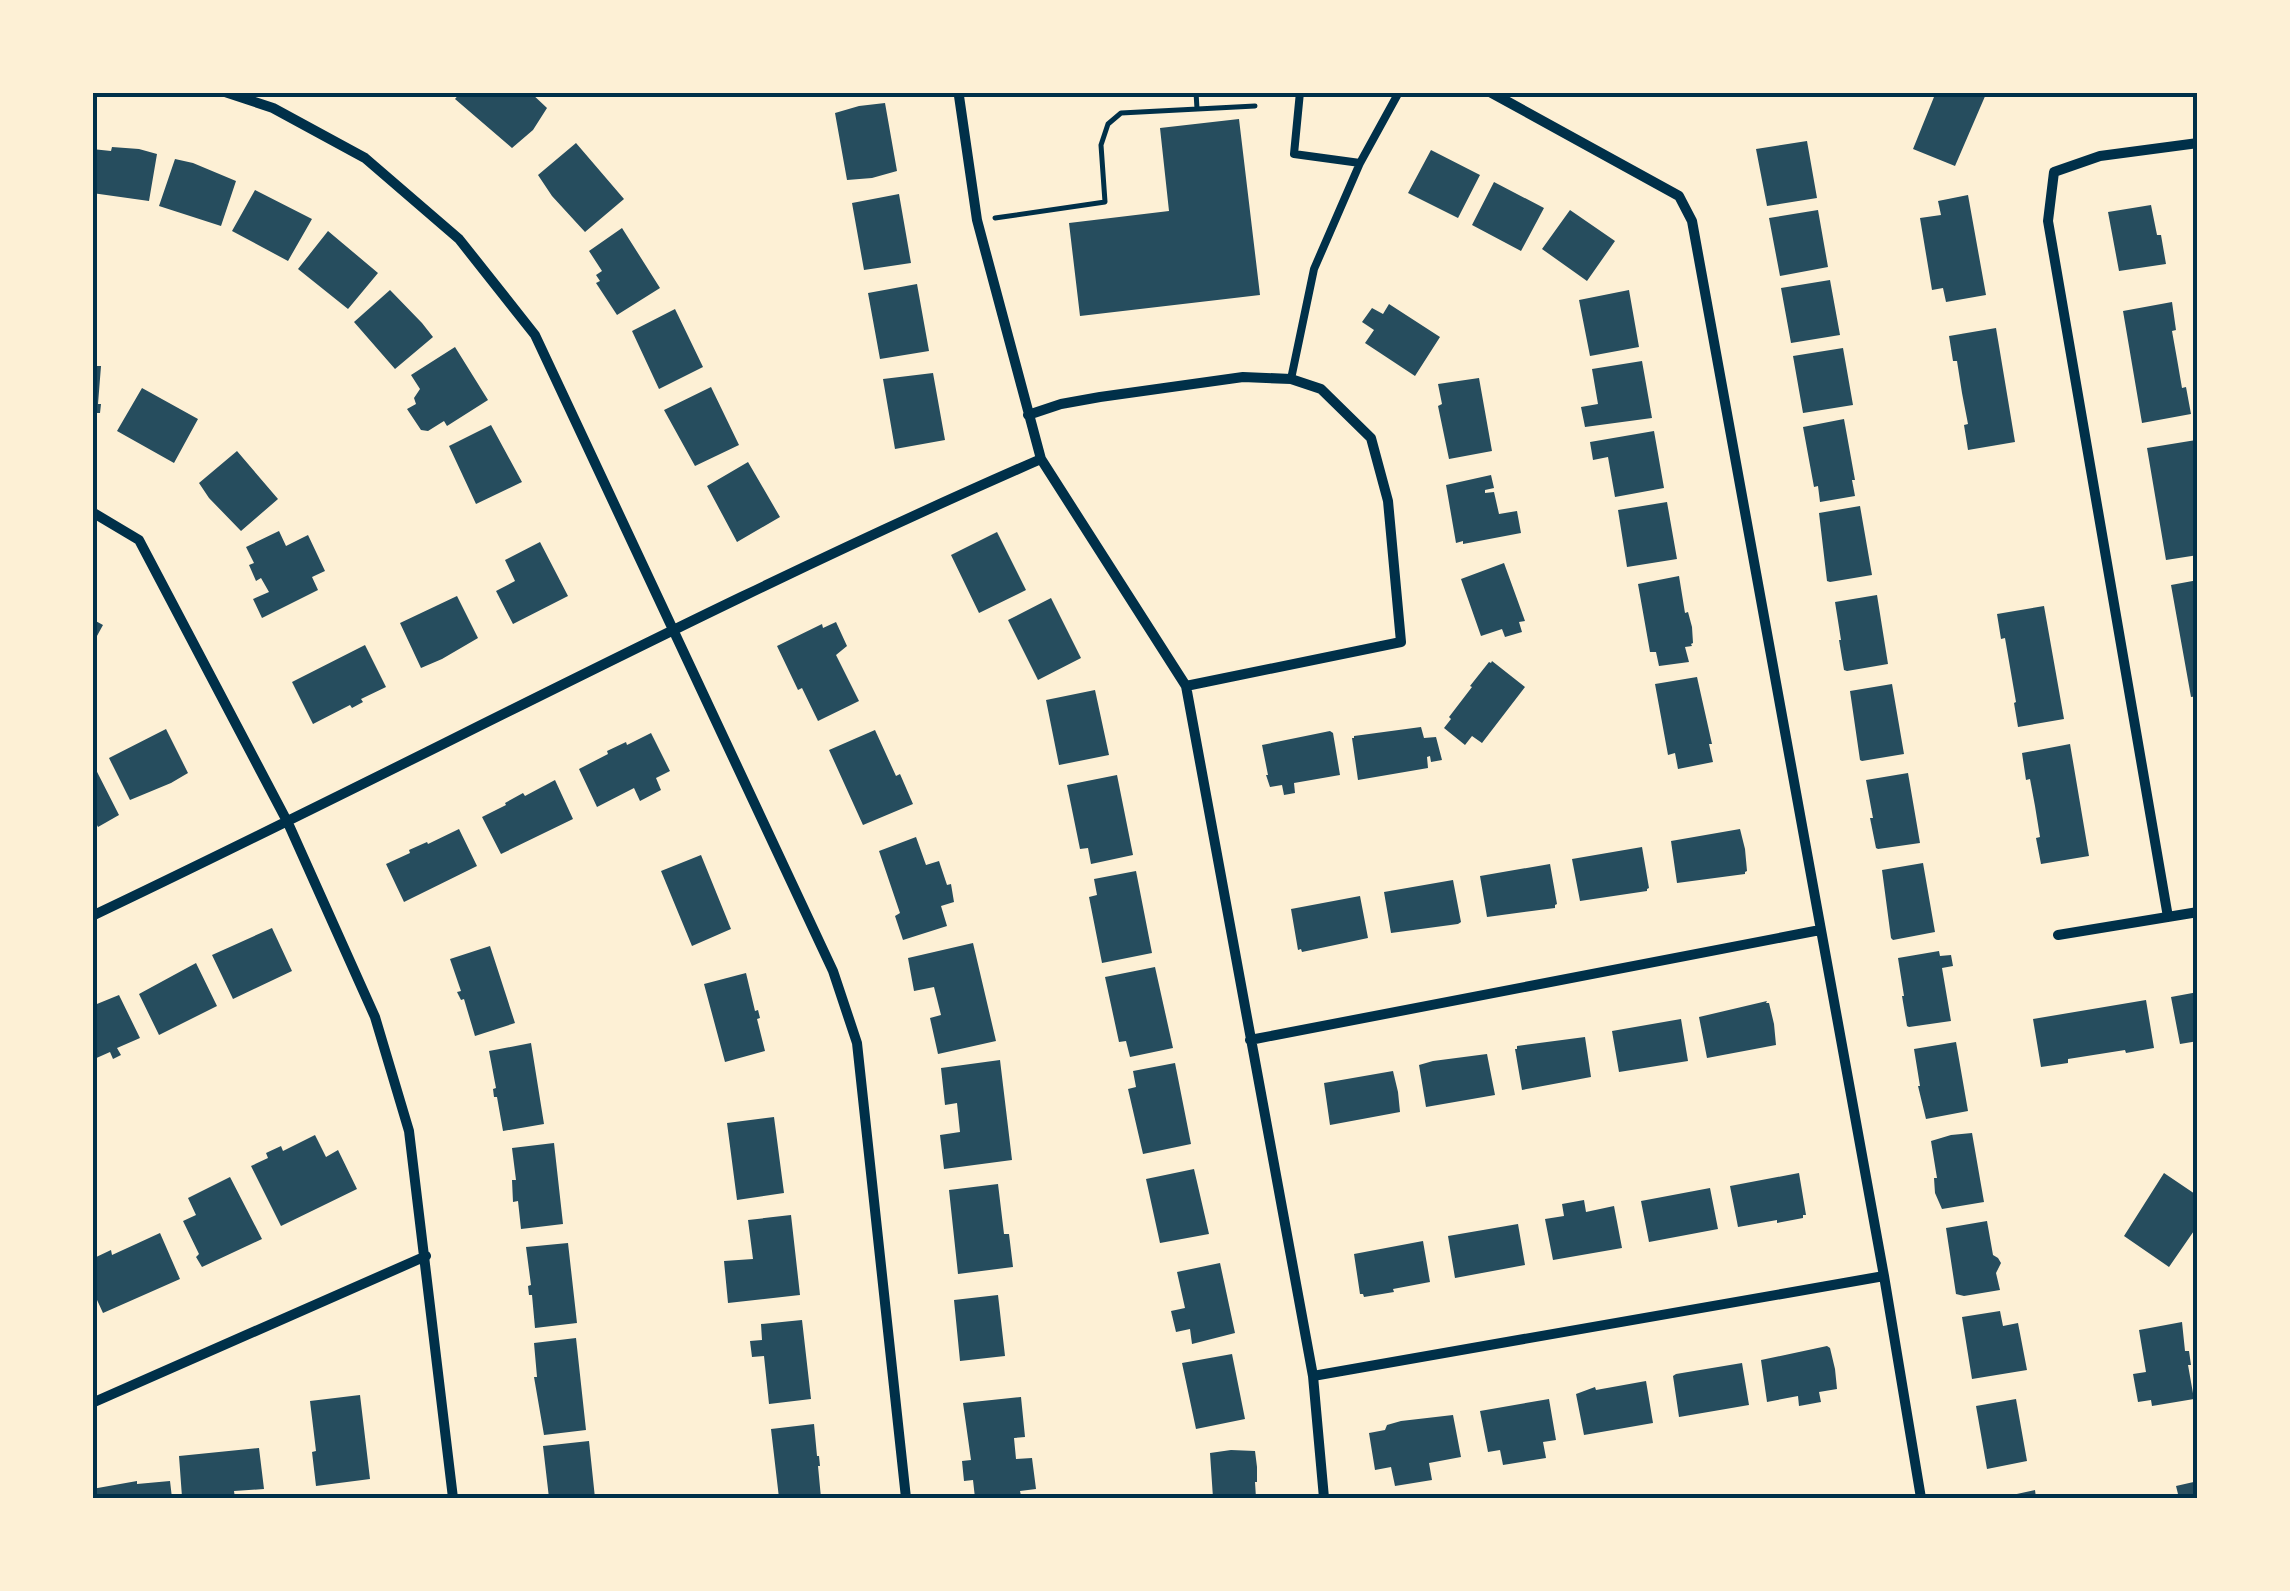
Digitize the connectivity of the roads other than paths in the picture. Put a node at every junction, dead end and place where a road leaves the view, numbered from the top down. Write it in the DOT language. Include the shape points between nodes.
graph roads {
  1 [pos="224,92"];
  2 [pos="960,92"];
  3 [pos="1300,92"];
  4 [pos="1398,92"];
  5 [pos="1490,92"];
  6 [pos="2198,143"];
  7 [pos="1360,164"];
  8 [pos="1290,379"];
  9 [pos="1028,415"];
  10 [pos="1041,459"];
  11 [pos="92,512"];
  12 [pos="674,628"];
  13 [pos="1186,686"];
  14 [pos="288,823"];
  15 [pos="2198,912"];
  16 [pos="92,916"];
  17 [pos="2168,917"];
  18 [pos="1820,930"];
  19 [pos="2058,936"];
  20 [pos="1250,1040"];
  21 [pos="426,1256"];
  22 [pos="1884,1276"];
  23 [pos="1313,1376"];
  24 [pos="92,1404"];
  25 [pos="454,1498"];
  26 [pos="906,1498"];
  27 [pos="1324,1498"];
  28 [pos="1921,1498"];
  1 -- 12 [label="street" via="273,108 364,158 458,239 536,335"];
  2 -- 9 [label="street" via="977,220"];
  3 -- 7 [label="lane" via="1294,154"];
  4 -- 7 [label="lane"];
  5 -- 18 [label="street" via="1678,196 1692,222"];
  6 -- 17 [label="street" via="2100,156 2054,172 2048,222"];
  7 -- 8 [label="lane" via="1314,270"];
  8 -- 9 [label="street" via="1243,377 1100,396"];
  8 -- 13 [label="street" via="1321,389 1371,438 1388,502 1401,642"];
  9 -- 10 [label="street"];
  10 -- 12 [label="street"];
  10 -- 13 [label="street"];
  11 -- 14 [label="street" via="138,540"];
  12 -- 14 [label="street"];
  12 -- 26 [label="street" via="833,971 857,1043"];
  13 -- 20 [label="street"];
  14 -- 16 [label="street"];
  14 -- 21 [label="street" via="375,1017 409,1132"];
  15 -- 17 [label="street"];
  17 -- 19 [label="street"];
  18 -- 20 [label="street"];
  18 -- 22 [label="street"];
  20 -- 23 [label="street"];
  21 -- 24 [label="street"];
  21 -- 25 [label="street"];
  22 -- 23 [label="street"];
  22 -- 28 [label="street"];
  23 -- 27 [label="street"];
}
